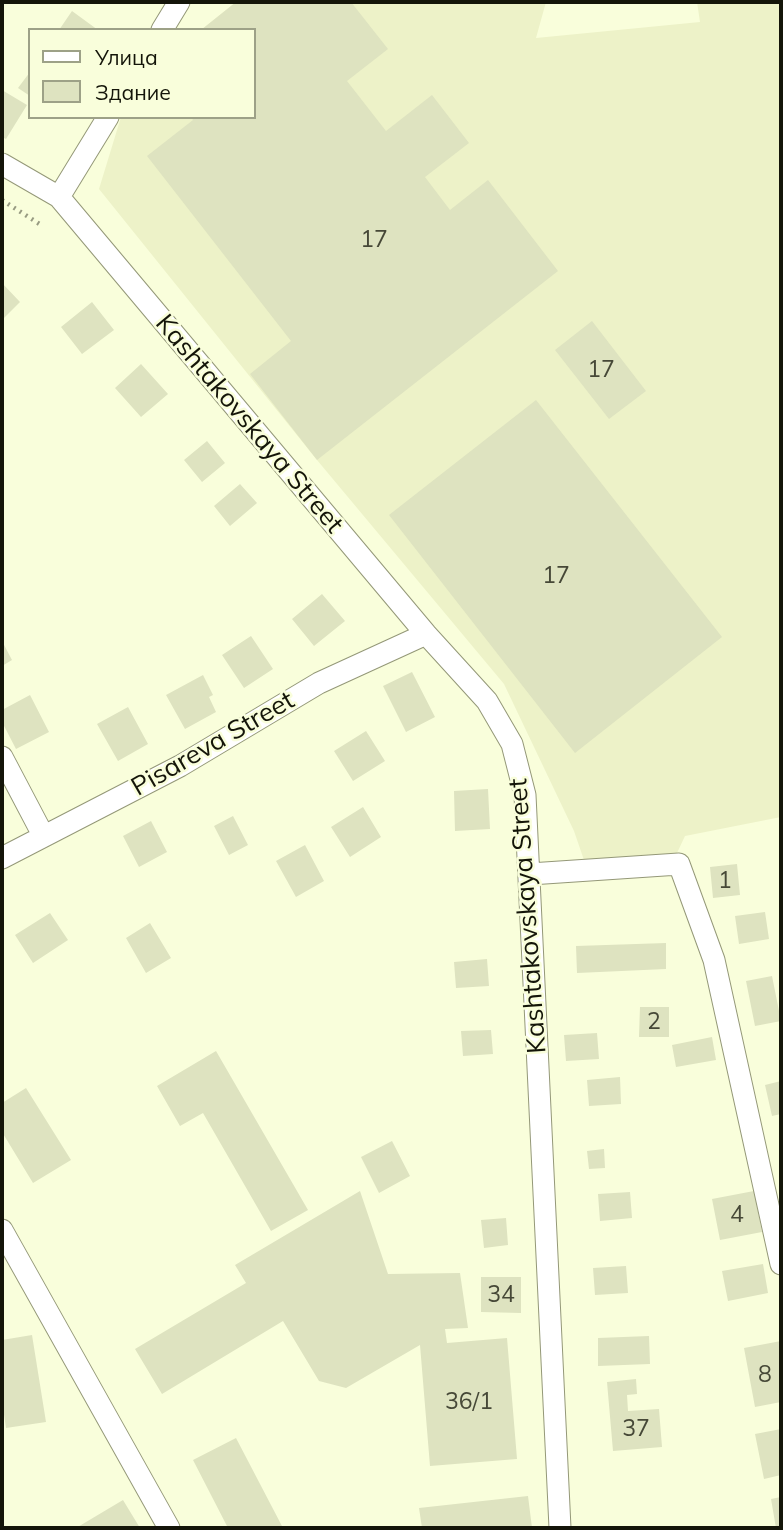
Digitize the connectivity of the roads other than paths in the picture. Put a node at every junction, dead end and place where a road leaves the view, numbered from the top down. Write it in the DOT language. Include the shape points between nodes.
graph roads {
  1 [pos="179,2"];
  2 [pos="163,28"];
  3 [pos="107,119"];
  4 [pos="2,164"];
  5 [pos="59,197"];
  6 [pos="426,634"];
  7 [pos="2,757"];
  8 [pos="43,835"];
  9 [pos="2,858"];
  10 [pos="530,874"];
  11 [pos="2,1230"];
  12 [pos="781,1265"];
  13 [pos="169,1528"];
  14 [pos="560,1528"];
  1 -- 2 [label="street"];
  3 -- 5 [label="street"];
  4 -- 5 [label="street, Kashtakovskaya Street"];
  5 -- 6 [label="street, Kashtakovskaya Street"];
  6 -- 8 [label="street, Pisareva Street" via="319,683 180,766"];
  6 -- 10 [label="street, Kashtakovskaya Street" via="487,701 512,744 525,795"];
  7 -- 8 [label="street"];
  8 -- 9 [label="street, Pisareva Street"];
  10 -- 12 [label="street" via="679,864 714,960"];
  10 -- 14 [label="street, Kashtakovskaya Street"];
  11 -- 13 [label="street"];
}
